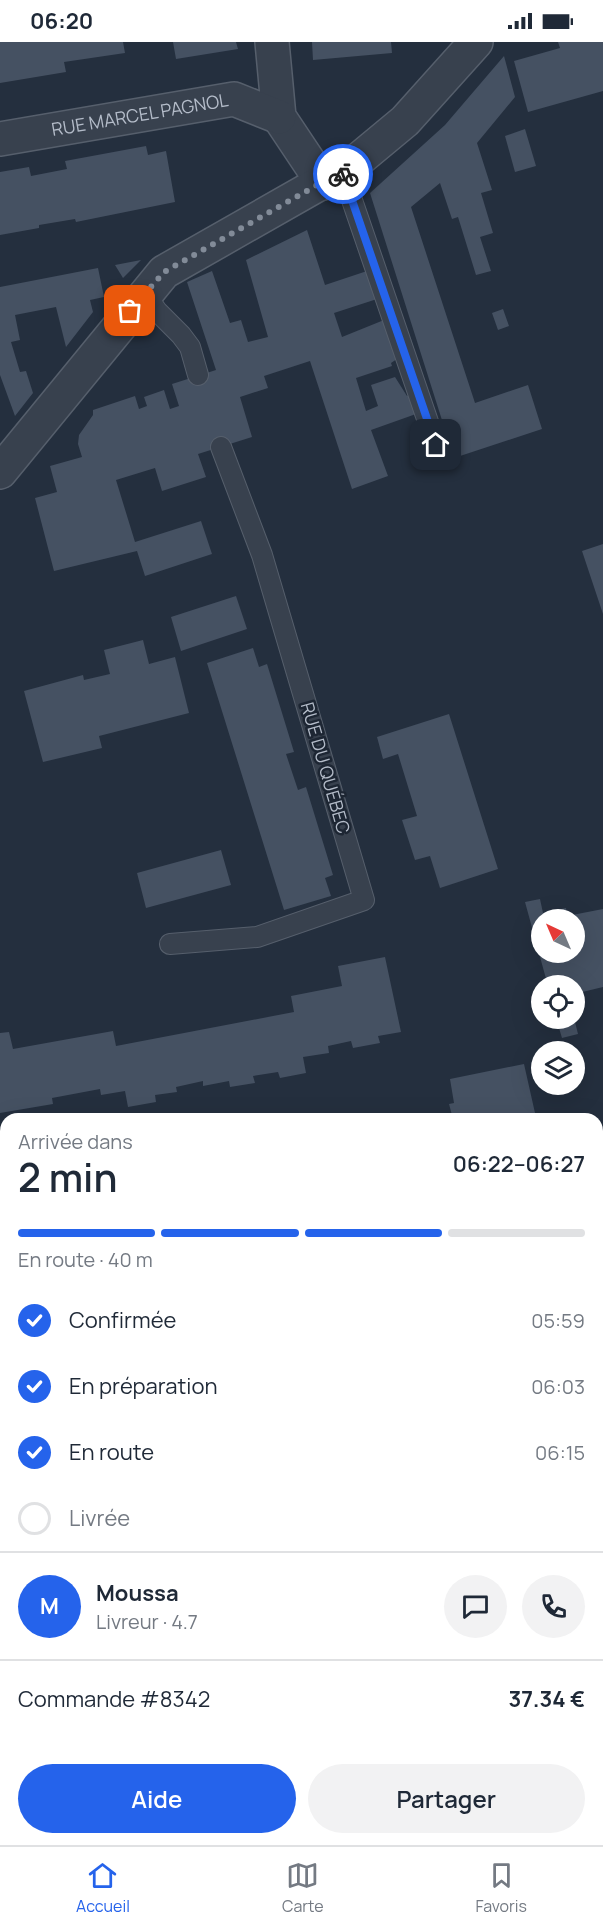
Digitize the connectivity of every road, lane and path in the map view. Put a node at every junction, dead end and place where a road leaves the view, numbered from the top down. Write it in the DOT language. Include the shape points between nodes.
graph roads {
  1 [pos="272,42"];
  2 [pos="476,42"];
  3 [pos="279,117"];
  4 [pos="0,139"];
  5 [pos="332,177"];
  6 [pos="145,294"];
  7 [pos="198,375"];
  8 [pos="436,445"];
  9 [pos="221,447"];
  10 [pos="0,472"];
  11 [pos="170,944"];
  1 -- 3 [label="street"];
  2 -- 5 [label="street" via="405,121"];
  3 -- 4 [label="street, RUE MARCEL PAGNOL" via="234,99"];
  3 -- 5 [label="street"];
  5 -- 6 [label="street" via="164,272"];
  5 -- 8 [label="lane"];
  6 -- 7 [label="lane" via="190,347"];
  6 -- 10 [label="street"];
  9 -- 11 [label="lane, RUE DU QUÉBEC" via="262,555 364,900 257,937"];
}
